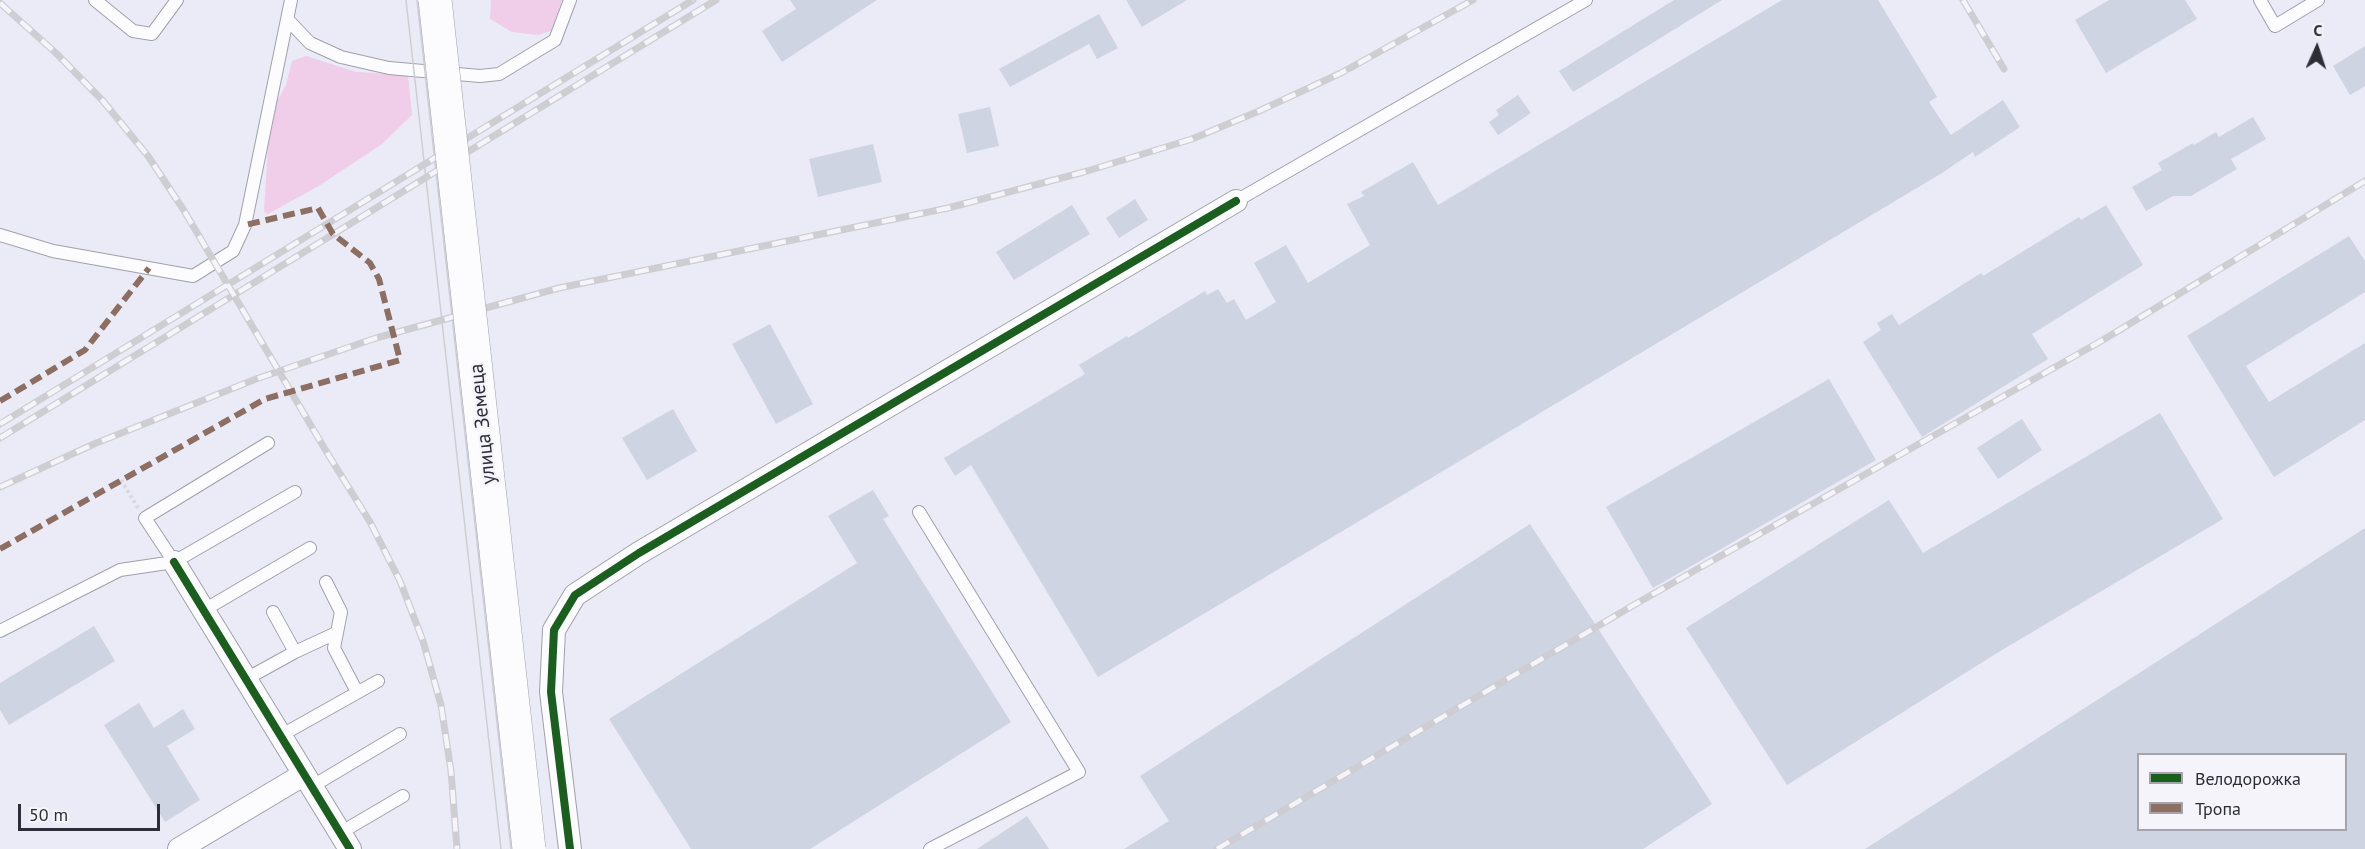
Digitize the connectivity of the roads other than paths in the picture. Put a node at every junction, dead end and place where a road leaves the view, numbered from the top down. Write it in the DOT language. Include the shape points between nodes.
graph roads {
  1 [pos="95,0"];
  2 [pos="177,0"];
  3 [pos="291,0"];
  4 [pos="435,0"];
  5 [pos="570,0"];
  6 [pos="1586,0"];
  7 [pos="2260,0"];
  8 [pos="2318,0"];
  9 [pos="288,20"];
  10 [pos="1236,201"];
  11 [pos="0,235"];
  12 [pos="268,443"];
  13 [pos="295,492"];
  14 [pos="919,512"];
  15 [pos="310,548"];
  16 [pos="174,562"];
  17 [pos="326,582"];
  18 [pos="204,610"];
  19 [pos="273,612"];
  20 [pos="0,631"];
  21 [pos="336,633"];
  22 [pos="295,652"];
  23 [pos="246,679"];
  24 [pos="378,681"];
  25 [pos="357,692"];
  26 [pos="400,734"];
  27 [pos="280,736"];
  28 [pos="307,781"];
  29 [pos="403,796"];
  30 [pos="345,841"];
  31 [pos="179,849"];
  32 [pos="530,849"];
  33 [pos="570,849"];
  34 [pos="930,849"];
  1 -- 2 [label="lane" via="133,31 152,34"];
  3 -- 9 [label="lane"];
  4 -- 32 [label="main road, улица Земеца, bridge"];
  5 -- 9 [label="lane" via="555,40 499,74 480,76 389,68 341,57 310,43"];
  6 -- 10 [label="lane"];
  7 -- 8 [label="lane" via="2275,26"];
  9 -- 11 [label="lane" via="245,225 233,252 193,276 53,251"];
  10 -- 33 [label="street" via="639,553 575,595 554,630 551,692"];
  12 -- 16 [label="lane" via="145,518"];
  13 -- 16 [label="lane"];
  14 -- 34 [label="lane" via="1079,772"];
  15 -- 18 [label="lane"];
  16 -- 18 [label="street"];
  16 -- 20 [label="lane" via="120,570"];
  17 -- 21 [label="lane" via="341,612"];
  18 -- 23 [label="street"];
  19 -- 22 [label="lane"];
  21 -- 22 [label="lane"];
  21 -- 25 [label="lane" via="334,648"];
  22 -- 23 [label="lane"];
  23 -- 27 [label="street"];
  24 -- 25 [label="lane"];
  25 -- 27 [label="lane"];
  26 -- 28 [label="lane"];
  27 -- 28 [label="street"];
  28 -- 30 [label="street"];
  28 -- 31 [label="street"];
  29 -- 30 [label="lane"];
}
